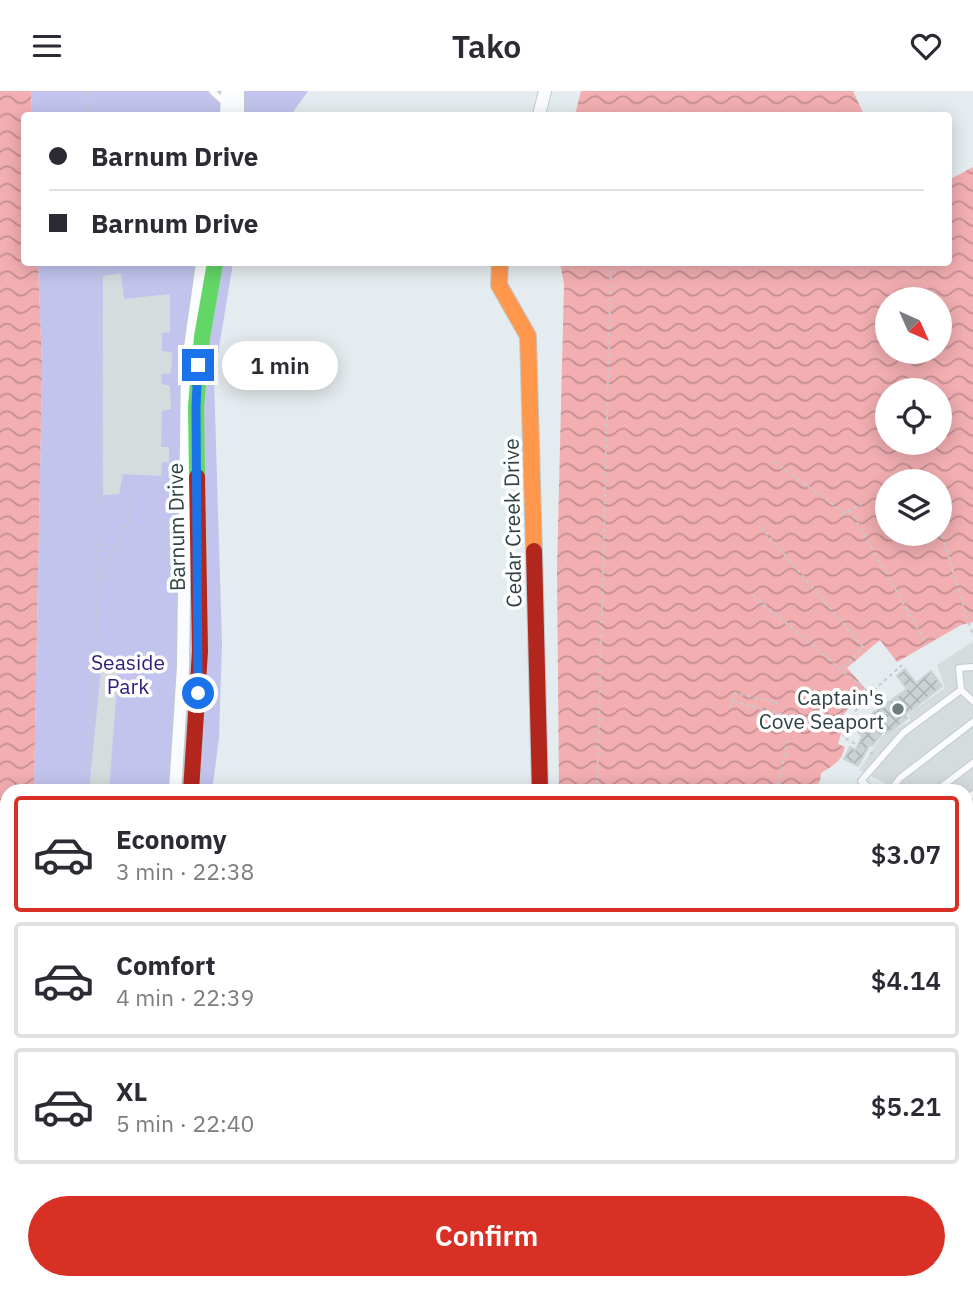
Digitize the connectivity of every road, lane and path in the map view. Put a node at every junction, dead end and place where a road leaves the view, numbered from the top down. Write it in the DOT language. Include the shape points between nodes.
graph roads {
  1 [pos="87,91"];
  2 [pos="212,91"];
  3 [pos="238,91"];
  4 [pos="545,91"];
  5 [pos="227,103"];
  6 [pos="89,112"];
  7 [pos="238,112"];
  8 [pos="540,112"];
  9 [pos="98,266"];
  10 [pos="202,266"];
  11 [pos="214,266"];
  12 [pos="500,266"];
  13 [pos="611,266"];
  14 [pos="774,462"];
  15 [pos="133,489"];
  16 [pos="861,504"];
  17 [pos="850,510"];
  18 [pos="845,513"];
  19 [pos="841,515"];
  20 [pos="761,527"];
  21 [pos="945,546"];
  22 [pos="98,579"];
  23 [pos="753,595"];
  24 [pos="973,636"];
  25 [pos="927,645"];
  26 [pos="902,665"];
  27 [pos="973,667"];
  28 [pos="841,670"];
  29 [pos="858,684"];
  30 [pos="961,690"];
  31 [pos="870,694"];
  32 [pos="732,701"];
  33 [pos="973,701"];
  34 [pos="782,704"];
  35 [pos="730,708"];
  36 [pos="838,711"];
  37 [pos="973,722"];
  38 [pos="814,723"];
  39 [pos="788,739"];
  40 [pos="881,758"];
  41 [pos="973,763"];
  42 [pos="85,784"];
  43 [pos="175,784"];
  44 [pos="191,784"];
  45 [pos="540,784"];
  46 [pos="597,784"];
  47 [pos="778,784"];
  48 [pos="865,784"];
  49 [pos="896,784"];
  50 [pos="945,784"];
  1 -- 6 [label="path"];
  2 -- 5 [label="lane"];
  3 -- 7 [label="street"];
  4 -- 8 [label="street"];
  9 -- 22 [label="path"];
  10 -- 43 [label="street, Barnum Drive" via="187,368 185,592"];
  11 -- 44 [label="street, Barnum Drive" via="196,407 200,651"];
  12 -- 45 [label="street, Cedar Creek Drive" via="499,285 528,337"];
  13 -- 46 [label="path"];
  14 -- 18 [label="path"];
  15 -- 22 [label="path" via="128,523"];
  16 -- 17 [label="path"];
  17 -- 18 [label="path"];
  17 -- 25 [label="path"];
  18 -- 19 [label="path"];
  20 -- 28 [label="path" via="863,647"];
  21 -- 24 [label="path"];
  22 -- 42 [label="path"];
  23 -- 28 [label="path"];
  26 -- 31 [label="path"];
  27 -- 30 [label="lane" via="959,669"];
  28 -- 29 [label="path"];
  29 -- 31 [label="path"];
  29 -- 36 [label="path"];
  30 -- 33 [label="lane"];
  30 -- 40 [label="lane" via="903,733"];
  31 -- 40 [label="path" via="851,717 843,737"];
  32 -- 34 [label="path" via="735,693"];
  32 -- 35 [label="path"];
  32 -- 38 [label="path"];
  37 -- 49 [label="lane"];
  39 -- 47 [label="path"];
  40 -- 48 [label="lane" via="861,781"];
  41 -- 50 [label="lane"];
}
